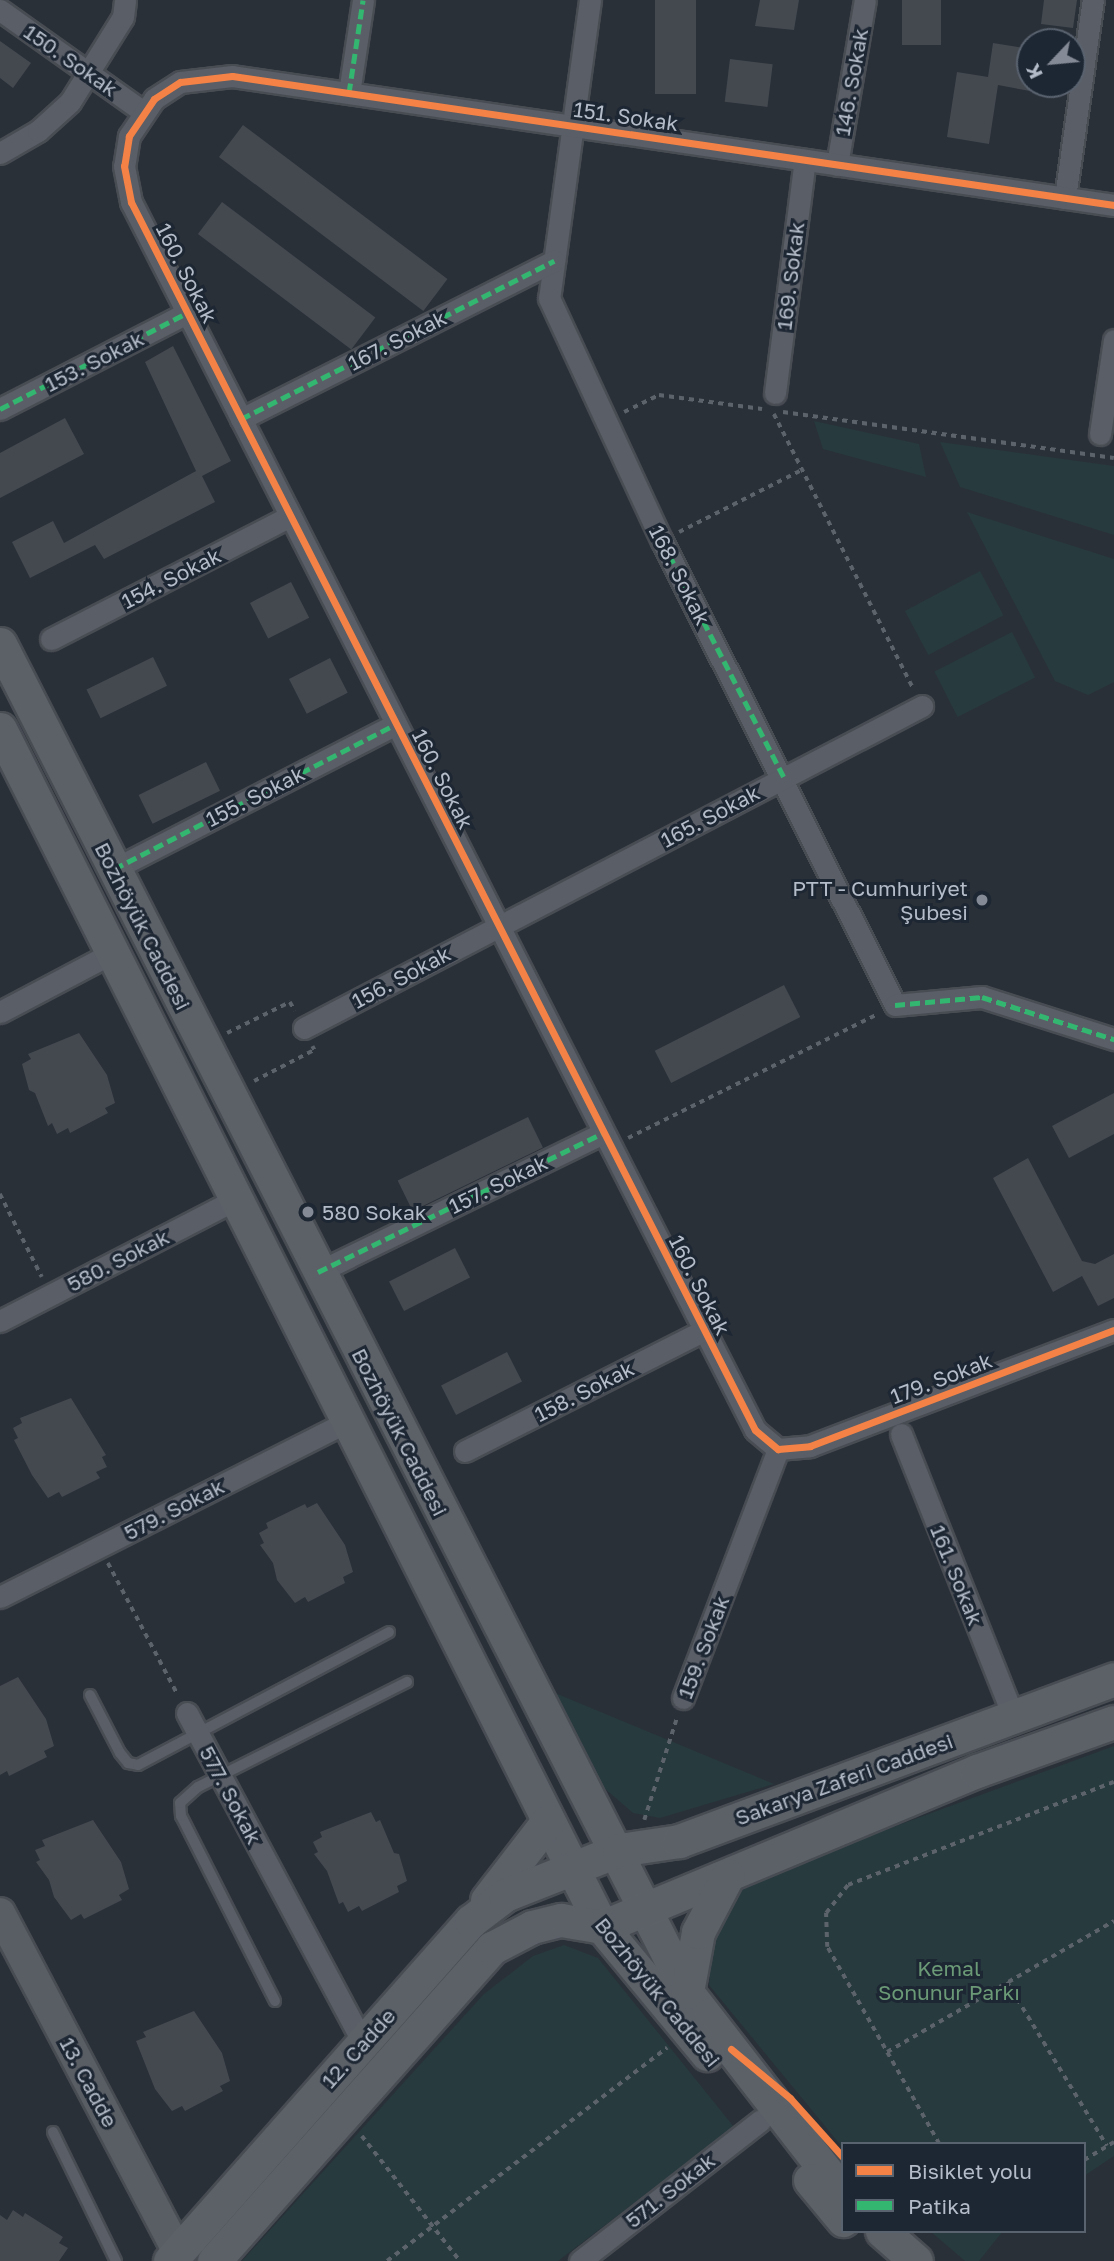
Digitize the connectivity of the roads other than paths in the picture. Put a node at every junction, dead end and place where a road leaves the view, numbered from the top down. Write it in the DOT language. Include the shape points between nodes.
graph roads {
  1 [pos="125,0"];
  2 [pos="363,0"];
  3 [pos="590,0"];
  4 [pos="865,0"];
  5 [pos="1093,0"];
  6 [pos="0,10"];
  7 [pos="90,73"];
  8 [pos="349,93"];
  9 [pos="142,111"];
  10 [pos="572,126"];
  11 [pos="0,152"];
  12 [pos="805,160"];
  13 [pos="838,165"];
  14 [pos="1065,198"];
  15 [pos="1114,205"];
  16 [pos="554,261"];
  17 [pos="187,313"];
  18 [pos="1114,340"];
  19 [pos="774,402"];
  20 [pos="0,409"];
  21 [pos="241,419"];
  22 [pos="1100,434"];
  23 [pos="290,516"];
  24 [pos="51,639"];
  25 [pos="0,644"];
  26 [pos="922,706"];
  27 [pos="396,724"];
  28 [pos="0,729"];
  29 [pos="784,777"];
  30 [pos="114,869"];
  31 [pos="498,926"];
  32 [pos="112,953"];
  33 [pos="0,1012"];
  34 [pos="303,1028"];
  35 [pos="1114,1039"];
  36 [pos="607,1140"];
  37 [pos="236,1199"];
  38 [pos="318,1272"];
  39 [pos="0,1321"];
  40 [pos="1114,1330"];
  41 [pos="704,1331"];
  42 [pos="347,1422"];
  43 [pos="901,1434"];
  44 [pos="778,1449"];
  45 [pos="465,1451"];
  46 [pos="0,1597"];
  47 [pos="389,1632"];
  48 [pos="1114,1679"];
  49 [pos="407,1682"];
  50 [pos="90,1695"];
  51 [pos="683,1698"];
  52 [pos="187,1713"];
  53 [pos="1013,1716"];
  54 [pos="1114,1722"];
  55 [pos="198,1733"];
  56 [pos="220,1775"];
  57 [pos="548,1821"];
  58 [pos="627,1849"];
  59 [pos="570,1867"];
  60 [pos="728,1875"];
  61 [pos="647,1907"];
  62 [pos="0,1913"];
  63 [pos="471,1921"];
  64 [pos="602,1927"];
  65 [pos="687,1992"];
  66 [pos="275,2001"];
  67 [pos="363,2043"];
  68 [pos="768,2114"];
  69 [pos="53,2132"];
  70 [pos="841,2191"];
  71 [pos="841,2217"];
  72 [pos="854,2233"];
  73 [pos="884,2233"];
  74 [pos="174,2256"];
  75 [pos="116,2261"];
  76 [pos="214,2261"];
  77 [pos="580,2261"];
  78 [pos="884,2261"];
  79 [pos="916,2261"];
  1 -- 7 [label="street" via="122,17"];
  2 -- 8 [label="street"];
  3 -- 10 [label="street, 168. Sokak"];
  4 -- 13 [label="street, 146. Sokak"];
  5 -- 14 [label="street"];
  6 -- 7 [label="street, 150. Sokak"];
  7 -- 9 [label="street, 150. Sokak"];
  7 -- 11 [label="street" via="70,102 38,131"];
  8 -- 9 [label="street, 151. Sokak" via="205,77 166,89"];
  8 -- 10 [label="street, 151. Sokak"];
  9 -- 17 [label="street, 160. Sokak" via="126,149 126,183"];
  10 -- 12 [label="street, 151. Sokak"];
  10 -- 16 [label="street, 168. Sokak"];
  12 -- 13 [label="street, 151. Sokak"];
  12 -- 19 [label="street, 169. Sokak"];
  13 -- 14 [label="street, 151. Sokak"];
  14 -- 15 [label="street, 151. Sokak"];
  16 -- 21 [label="street, 167. Sokak"];
  16 -- 29 [label="street, 168. Sokak" via="549,298 662,541"];
  17 -- 20 [label="street, 153. Sokak"];
  17 -- 21 [label="street, 160. Sokak"];
  18 -- 22 [label="street"];
  21 -- 23 [label="street, 160. Sokak"];
  23 -- 24 [label="street, 154. Sokak"];
  23 -- 27 [label="street, 160. Sokak"];
  25 -- 30 [label="main road, Bozhöyük Caddesi"];
  26 -- 29 [label="street, 165. Sokak"];
  27 -- 30 [label="street, 155. Sokak"];
  27 -- 31 [label="street, 160. Sokak"];
  28 -- 32 [label="main road, Bozhöyük Caddesi"];
  29 -- 31 [label="street, 165. Sokak"];
  29 -- 35 [label="street, 168. Sokak" via="895,1005 982,997"];
  30 -- 38 [label="main road, Bozhöyük Caddesi"];
  31 -- 34 [label="street, 156. Sokak"];
  31 -- 36 [label="street, 160. Sokak"];
  32 -- 33 [label="street"];
  32 -- 37 [label="main road, Bozhöyük Caddesi"];
  36 -- 38 [label="street, 157. Sokak"];
  36 -- 41 [label="street, 160. Sokak"];
  37 -- 39 [label="street, 580. Sokak"];
  37 -- 42 [label="main road, Bozhöyük Caddesi"];
  38 -- 58 [label="main road, Bozhöyük Caddesi" via="569,1768"];
  40 -- 44 [label="street, 179. Sokak" via="816,1444"];
  41 -- 44 [label="street, 160. Sokak" via="751,1423"];
  41 -- 45 [label="street, 158. Sokak"];
  42 -- 46 [label="street, 579. Sokak"];
  42 -- 57 [label="main road, Bozhöyük Caddesi"];
  43 -- 53 [label="street, 161. Sokak"];
  44 -- 51 [label="street, 159. Sokak"];
  47 -- 55 [label="lane"];
  48 -- 53 [label="main road, Sakarya Zaferi Caddesi"];
  49 -- 56 [label="lane"];
  50 -- 55 [label="lane" via="128,1762 138,1765"];
  52 -- 55 [label="street, 577. Sokak"];
  53 -- 58 [label="main road, Sakarya Zaferi Caddesi" via="679,1841"];
  54 -- 60 [label="main road, Sakarya Zaferi Caddesi" via="977,1771"];
  55 -- 56 [label="street, 577. Sokak"];
  56 -- 66 [label="lane" via="185,1794 181,1816"];
  56 -- 67 [label="street, 577. Sokak"];
  57 -- 59 [label="main road, Bozhöyük Caddesi"];
  57 -- 63 [label="main road"];
  58 -- 59 [label="main road, Sakarya Zaferi Caddesi"];
  58 -- 61 [label="main road, Bozhöyük Caddesi"];
  59 -- 63 [label="main road, 12. Cadde" via="505,1895"];
  59 -- 64 [label="main road, Bozhöyük Caddesi"];
  60 -- 61 [label="main road, Sakarya Zaferi Caddesi"];
  60 -- 65 [label="main road" via="698,1932"];
  61 -- 64 [label="main road, Sakarya Zaferi Caddesi"];
  61 -- 65 [label="main road, Bozhöyük Caddesi"];
  62 -- 74 [label="street, 13. Cadde"];
  63 -- 67 [label="main road, 12. Cadde"];
  64 -- 68 [label="main road, Bozhöyük Caddesi" via="689,2031"];
  64 -- 76 [label="main road, 12. Cadde" via="561,1920 532,1927 492,1948"];
  65 -- 68 [label="main road, Bozhöyük Caddesi"];
  67 -- 74 [label="main road, 12. Cadde"];
  68 -- 70 [label="main road, Bozhöyük Caddesi"];
  68 -- 71 [label="main road, Bozhöyük Caddesi"];
  68 -- 77 [label="street, 571. Sokak"];
  69 -- 75 [label="lane"];
  72 -- 78 [label="main road"];
  73 -- 79 [label="main road"];
}
